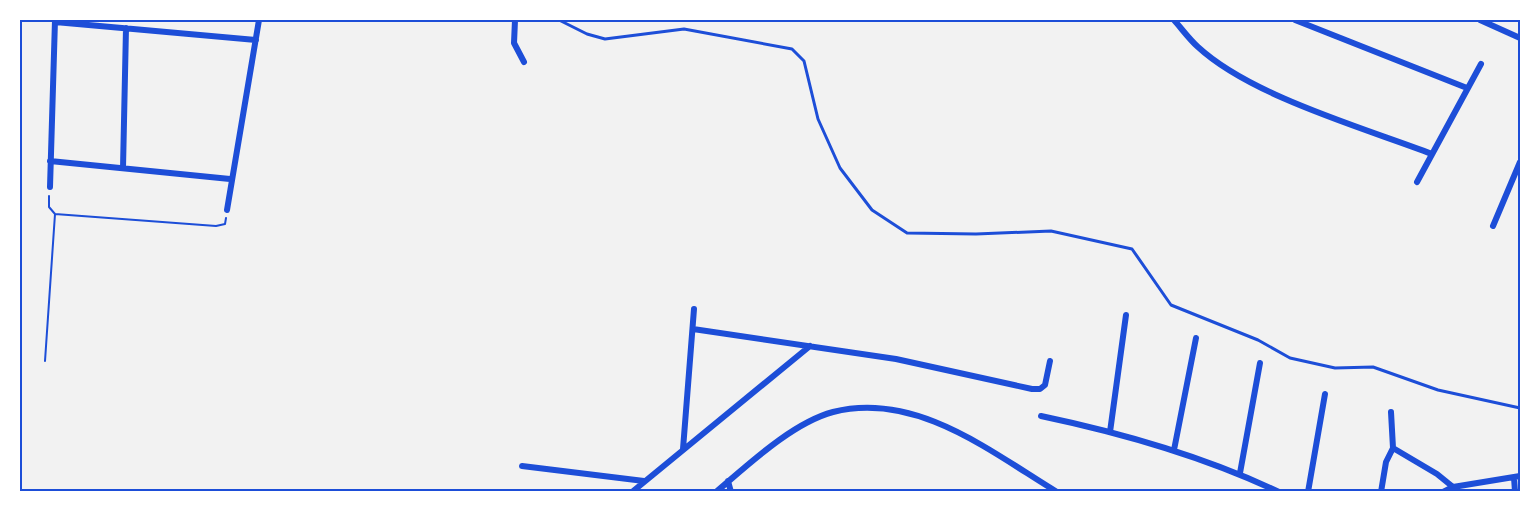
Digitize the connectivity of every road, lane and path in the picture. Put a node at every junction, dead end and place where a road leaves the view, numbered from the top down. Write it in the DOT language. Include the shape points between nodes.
graph roads {
  1 [pos="260,20"];
  2 [pos="515,20"];
  3 [pos="559,20"];
  4 [pos="1174,20"];
  5 [pos="1295,20"];
  6 [pos="1480,20"];
  7 [pos="55,21"];
  8 [pos="126,28"];
  9 [pos="1519,37"];
  10 [pos="256,40"];
  11 [pos="524,62"];
  12 [pos="1481,64"];
  13 [pos="1467,88"];
  14 [pos="1432,154"];
  15 [pos="50,161"];
  16 [pos="1521,162"];
  17 [pos="123,168"];
  18 [pos="231,179"];
  19 [pos="1417,182"];
  20 [pos="1511,183"];
  21 [pos="1521,186"];
  22 [pos="50,187"];
  23 [pos="227,210"];
  24 [pos="55,214"];
  25 [pos="225,224"];
  26 [pos="1493,225"];
  27 [pos="694,309"];
  28 [pos="1126,315"];
  29 [pos="693,329"];
  30 [pos="1196,338"];
  31 [pos="810,346"];
  32 [pos="1050,361"];
  33 [pos="45,362"];
  34 [pos="1260,363"];
  35 [pos="1325,394"];
  36 [pos="1521,408"];
  37 [pos="1391,412"];
  38 [pos="1041,416"];
  39 [pos="1110,432"];
  40 [pos="1393,448"];
  41 [pos="683,450"];
  42 [pos="1174,450"];
  43 [pos="522,466"];
  44 [pos="1240,474"];
  45 [pos="1517,476"];
  46 [pos="644,481"];
  47 [pos="728,481"];
  48 [pos="1041,482"];
  49 [pos="1453,488"];
  50 [pos="633,492"];
  51 [pos="716,492"];
  52 [pos="731,492"];
  53 [pos="1042,492"];
  54 [pos="1057,492"];
  55 [pos="1279,492"];
  56 [pos="1308,492"];
  57 [pos="1381,492"];
  58 [pos="1443,492"];
  59 [pos="1515,492"];
  1 -- 10 [label="street"];
  2 -- 11 [label="street" via="514,43"];
  3 -- 36 [label="lane" via="605,39 684,29 792,49 804,61 818,119 840,168 872,210 907,232 1051,231 1132,249 1171,305 1258,340 1290,358 1335,368 1374,367 1438,390"];
  4 -- 14 [label="street" via="1198,48 1239,76 1282,97"];
  5 -- 13 [label="street"];
  6 -- 9 [label="street"];
  7 -- 8 [label="street"];
  7 -- 15 [label="street"];
  8 -- 10 [label="street"];
  8 -- 17 [label="street"];
  10 -- 18 [label="street"];
  12 -- 13 [label="street"];
  13 -- 14 [label="street"];
  14 -- 19 [label="street"];
  15 -- 17 [label="street"];
  15 -- 22 [label="street"];
  16 -- 20 [label="street"];
  17 -- 18 [label="street"];
  18 -- 23 [label="street"];
  20 -- 21 [label="street"];
  20 -- 26 [label="street"];
  22 -- 24 [label="path" via="49,207"];
  24 -- 25 [label="path"];
  24 -- 33 [label="path"];
  27 -- 29 [label="street"];
  28 -- 39 [label="street"];
  29 -- 31 [label="street"];
  29 -- 41 [label="street"];
  30 -- 42 [label="street"];
  31 -- 32 [label="street" via="896,358 1032,389 1045,385"];
  31 -- 41 [label="street"];
  34 -- 44 [label="street"];
  35 -- 56 [label="street"];
  37 -- 40 [label="street"];
  38 -- 39 [label="street"];
  39 -- 42 [label="street"];
  40 -- 49 [label="street"];
  40 -- 57 [label="street" via="1386,462"];
  41 -- 46 [label="street"];
  42 -- 44 [label="street"];
  43 -- 46 [label="street"];
  44 -- 55 [label="street"];
  45 -- 49 [label="street"];
  45 -- 59 [label="street"];
  46 -- 50 [label="street"];
  47 -- 48 [label="street" via="760,454 808,423 832,412 864,408 931,420"];
  47 -- 51 [label="street"];
  47 -- 52 [label="street"];
  48 -- 53 [label="street"];
  48 -- 54 [label="street"];
  49 -- 58 [label="street"];
}
